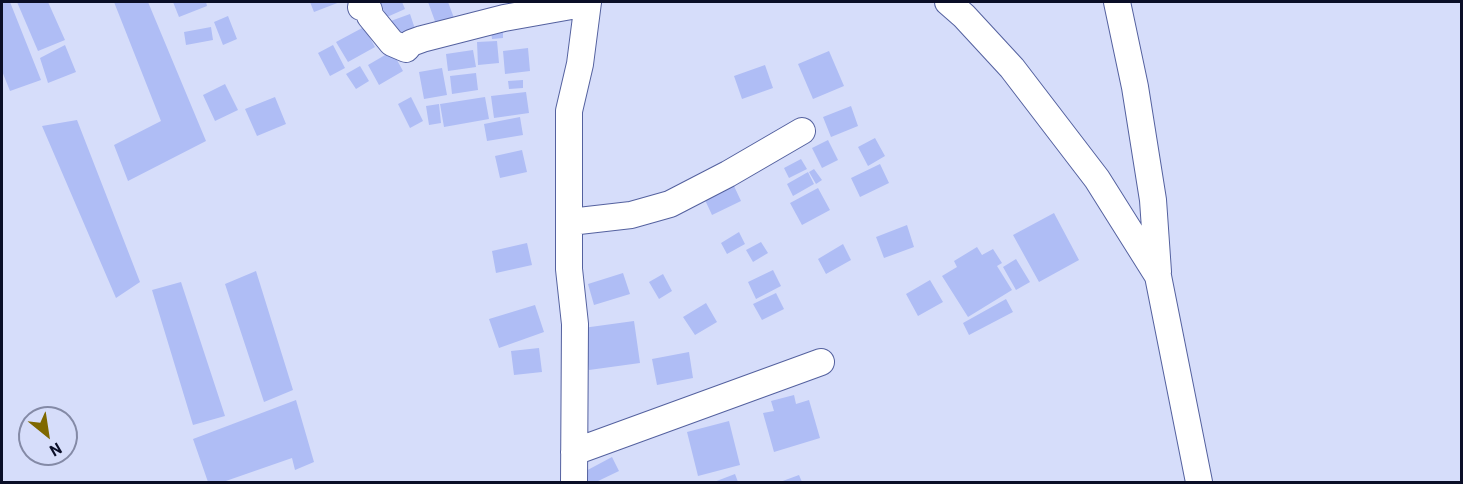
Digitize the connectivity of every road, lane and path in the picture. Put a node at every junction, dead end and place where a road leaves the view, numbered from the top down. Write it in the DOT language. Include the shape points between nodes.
graph roads {
  1 [pos="364,2"];
  2 [pos="588,2"];
  3 [pos="948,2"];
  4 [pos="1117,2"];
  5 [pos="802,131"];
  6 [pos="570,222"];
  7 [pos="1158,276"];
  8 [pos="821,362"];
  9 [pos="574,452"];
  10 [pos="574,483"];
  11 [pos="1199,483"];
  1 -- 2 [label="street" via="361,7 369,10 392,44 406,49 422,39"];
  2 -- 6 [label="street" via="569,111"];
  3 -- 7 [label="street" via="1012,68 1097,178"];
  4 -- 7 [label="street" via="1153,200"];
  5 -- 6 [label="street" via="670,204 631,215"];
  6 -- 9 [label="street" via="569,269 575,324"];
  7 -- 11 [label="street"];
  8 -- 9 [label="street"];
  9 -- 10 [label="street"];
}
